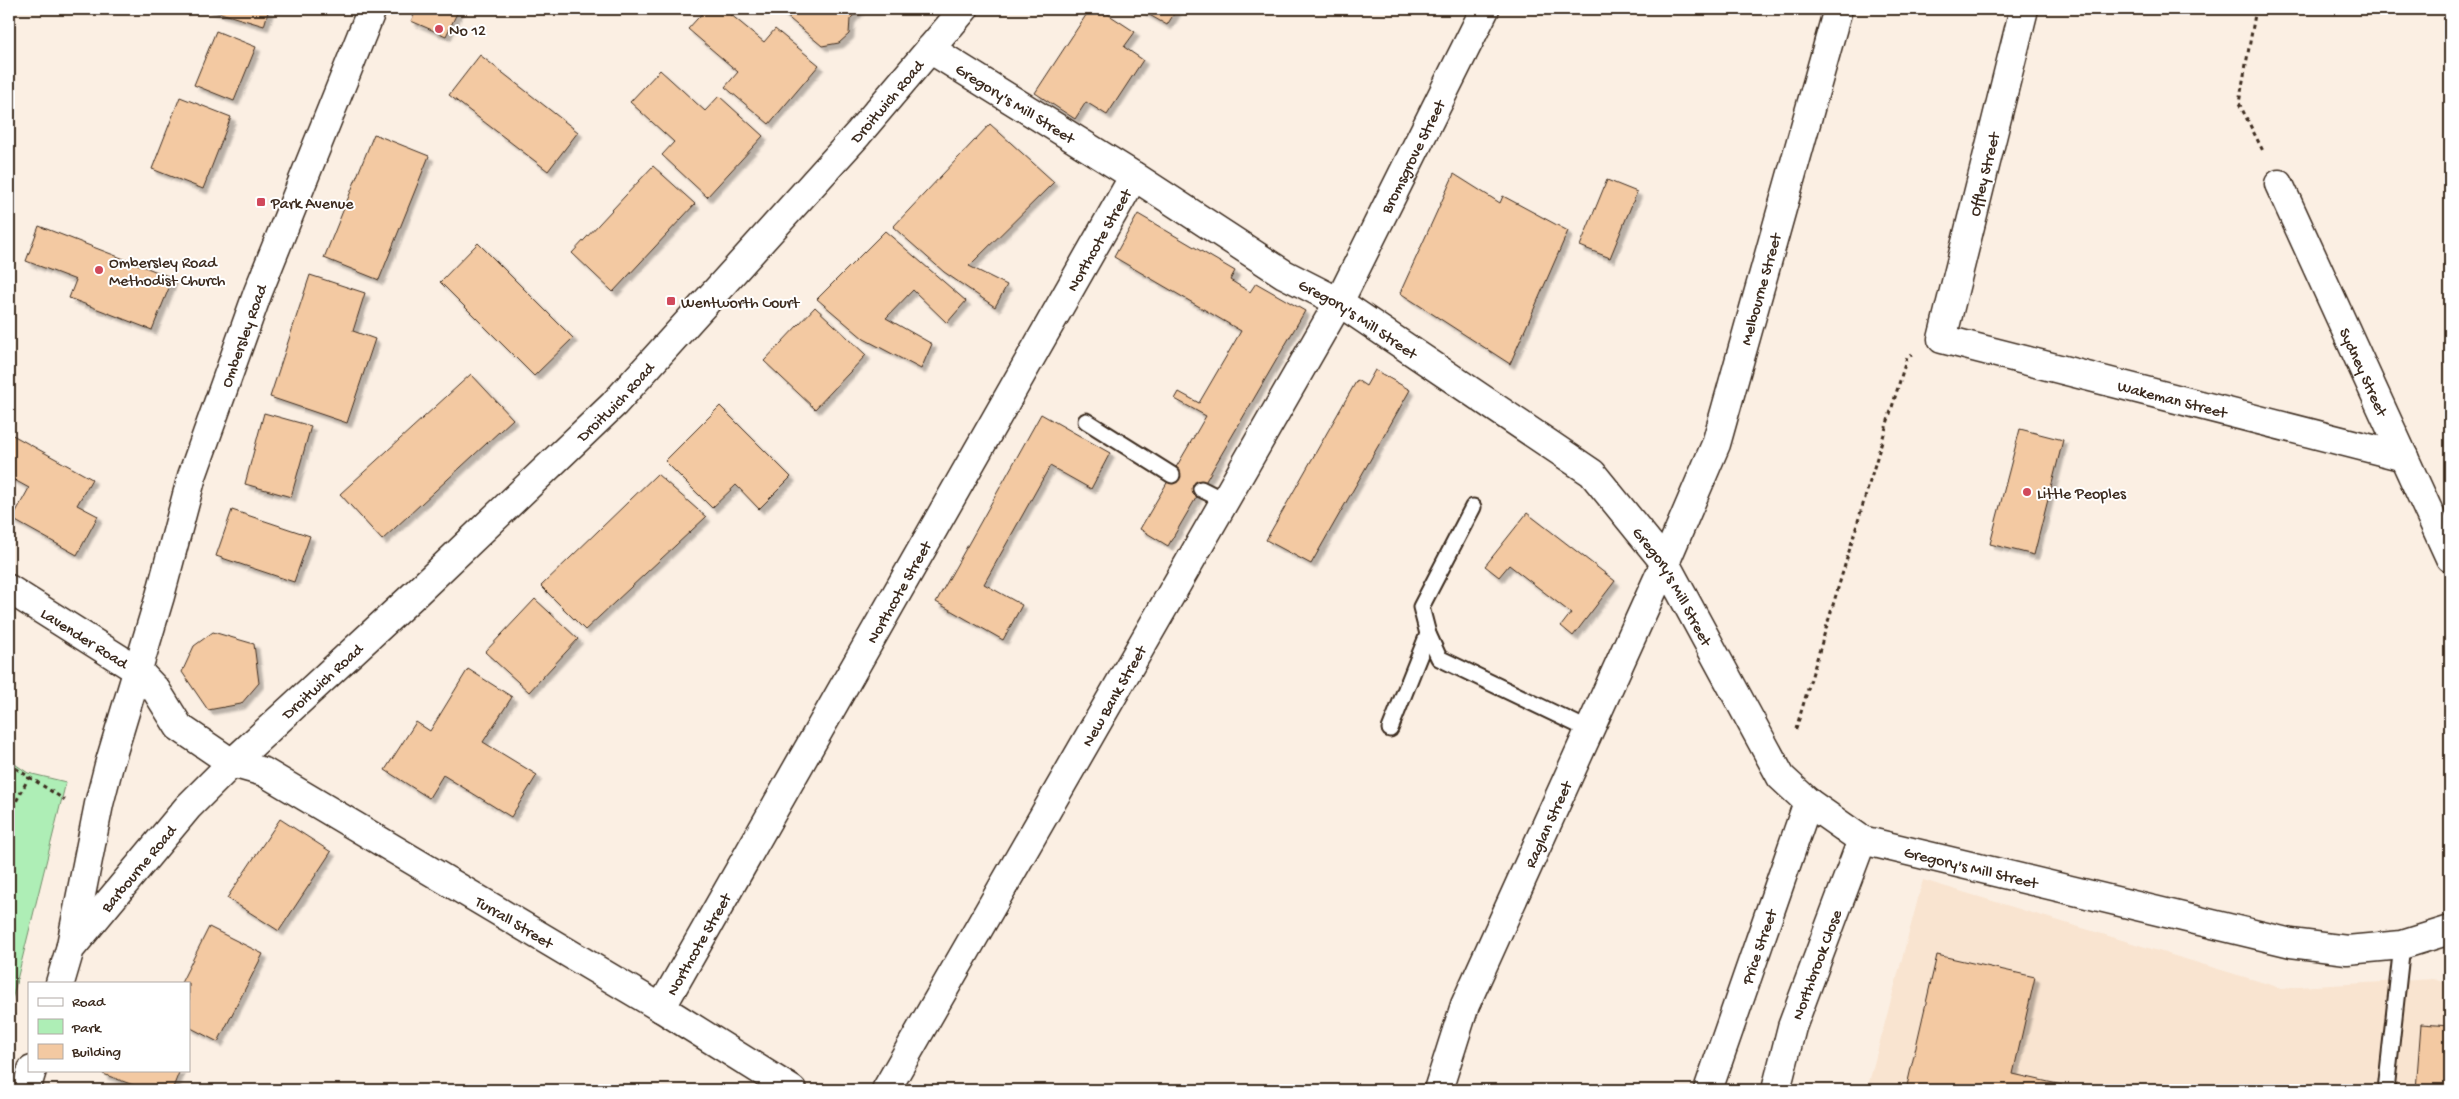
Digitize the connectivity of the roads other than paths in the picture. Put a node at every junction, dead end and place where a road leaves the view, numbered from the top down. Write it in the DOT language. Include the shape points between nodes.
graph roads {
  1 [pos="372,9"];
  2 [pos="964,9"];
  3 [pos="1485,9"];
  4 [pos="1838,9"];
  5 [pos="2024,9"];
  6 [pos="930,49"];
  7 [pos="1134,176"];
  8 [pos="2279,184"];
  9 [pos="1340,302"];
  10 [pos="1942,338"];
  11 [pos="1086,421"];
  12 [pos="2404,457"];
  13 [pos="1172,475"];
  14 [pos="1201,489"];
  15 [pos="1225,501"];
  16 [pos="1472,507"];
  17 [pos="2450,558"];
  18 [pos="1664,562"];
  19 [pos="9,589"];
  20 [pos="1428,634"];
  21 [pos="137,670"];
  22 [pos="1390,729"];
  23 [pos="1589,730"];
  24 [pos="232,763"];
  25 [pos="1808,802"];
  26 [pos="1862,840"];
  27 [pos="2450,930"];
  28 [pos="2402,945"];
  29 [pos="70,950"];
  30 [pos="60,982"];
  31 [pos="661,1008"];
  32 [pos="31,1072"];
  33 [pos="26,1090"];
  34 [pos="792,1090"];
  35 [pos="886,1090"];
  36 [pos="1438,1090"];
  37 [pos="1708,1090"];
  38 [pos="1776,1090"];
  39 [pos="2386,1090"];
  1 -- 21 [label="street, Ombersley Road" via="258,292 192,476"];
  2 -- 6 [label="street, Droitwich Road"];
  3 -- 9 [label="street, Bromsgrove Street"];
  4 -- 18 [label="street, Melbourne Street" via="1716,444"];
  5 -- 10 [label="street, Offley Street"];
  6 -- 7 [label="street, Gregory's Mill Street"];
  6 -- 24 [label="street, Droitwich Road" via="858,134 614,404 414,596"];
  7 -- 9 [label="street, Gregory's Mill Street" via="1284,274"];
  7 -- 31 [label="street, Northcote Street"];
  8 -- 12 [label="street, Sydney Street"];
  9 -- 15 [label="street, New Bank Street"];
  9 -- 18 [label="street, Gregory's Mill Street" via="1592,473"];
  10 -- 12 [label="street, Wakeman Street"];
  11 -- 13 [label="lane"];
  12 -- 17 [label="street, Sydney Street"];
  14 -- 15 [label="lane"];
  15 -- 35 [label="street, New Bank Street"];
  16 -- 20 [label="lane" via="1421,607"];
  18 -- 23 [label="street, Raglan Street"];
  18 -- 25 [label="street, Gregory's Mill Street" via="1781,777"];
  19 -- 21 [label="street, Lavender Road"];
  20 -- 22 [label="lane"];
  20 -- 23 [label="lane" via="1439,658"];
  21 -- 24 [label="street, Lavender Road" via="156,690 179,727"];
  21 -- 29 [label="street, Ombersley Road" via="99,804"];
  23 -- 36 [label="street, Raglan Street" via="1465,1005"];
  24 -- 29 [label="street, Barbourne Road" via="188,807"];
  24 -- 31 [label="street, Turrall Street" via="264,772"];
  25 -- 26 [label="street, Gregory's Mill Street"];
  25 -- 37 [label="street, Price Street"];
  26 -- 28 [label="street, Gregory's Mill Street" via="2291,944 2347,950"];
  26 -- 38 [label="street, Northbrook Close" via="1792,1027"];
  27 -- 28 [label="street, Gregory's Mill Street"];
  28 -- 39 [label="lane"];
  29 -- 30 [label="street, Barbourne Road"];
  31 -- 34 [label="street, Turrall Street"];
  32 -- 33 [label="street"];
}
